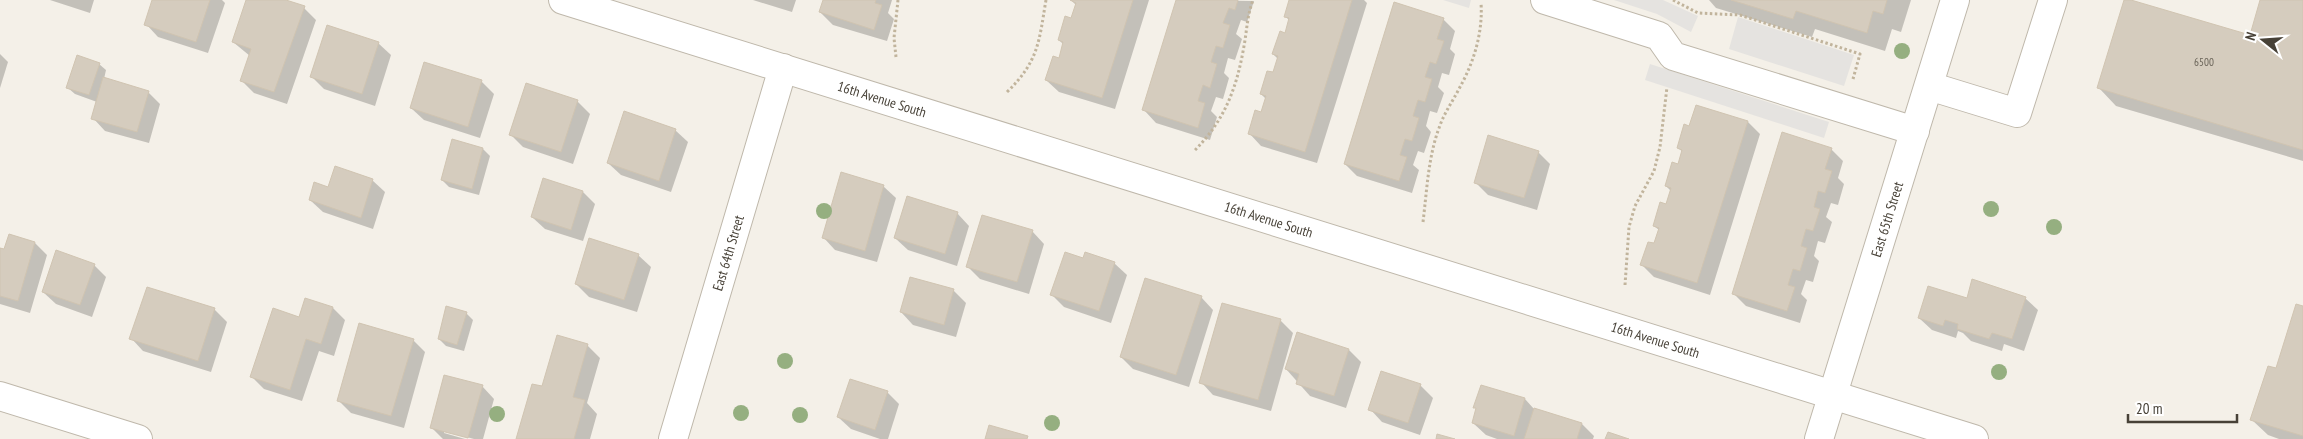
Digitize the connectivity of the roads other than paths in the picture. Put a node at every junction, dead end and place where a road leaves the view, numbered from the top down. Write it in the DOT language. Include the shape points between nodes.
graph roads {
  1 [pos="563,0"];
  2 [pos="1545,0"];
  3 [pos="1955,0"];
  4 [pos="2053,0"];
  5 [pos="783,68"];
  6 [pos="1929,86"];
  7 [pos="1915,131"];
  8 [pos="0,396"];
  9 [pos="1832,396"];
  10 [pos="138,439"];
  11 [pos="673,439"];
  12 [pos="1819,439"];
  13 [pos="1974,439"];
  1 -- 5 [label="street, 16th Avenue South"];
  2 -- 7 [label="street" via="1659,36 1673,56"];
  3 -- 6 [label="street, East 65th Street"];
  4 -- 6 [label="street" via="2017,113"];
  5 -- 9 [label="street, 16th Avenue South"];
  5 -- 11 [label="street, East 64th Street"];
  6 -- 7 [label="street, East 65th Street"];
  7 -- 9 [label="street, East 65th Street"];
  8 -- 10 [label="street"];
  9 -- 12 [label="street, East 65th Street"];
  9 -- 13 [label="street, 16th Avenue South"];
}
